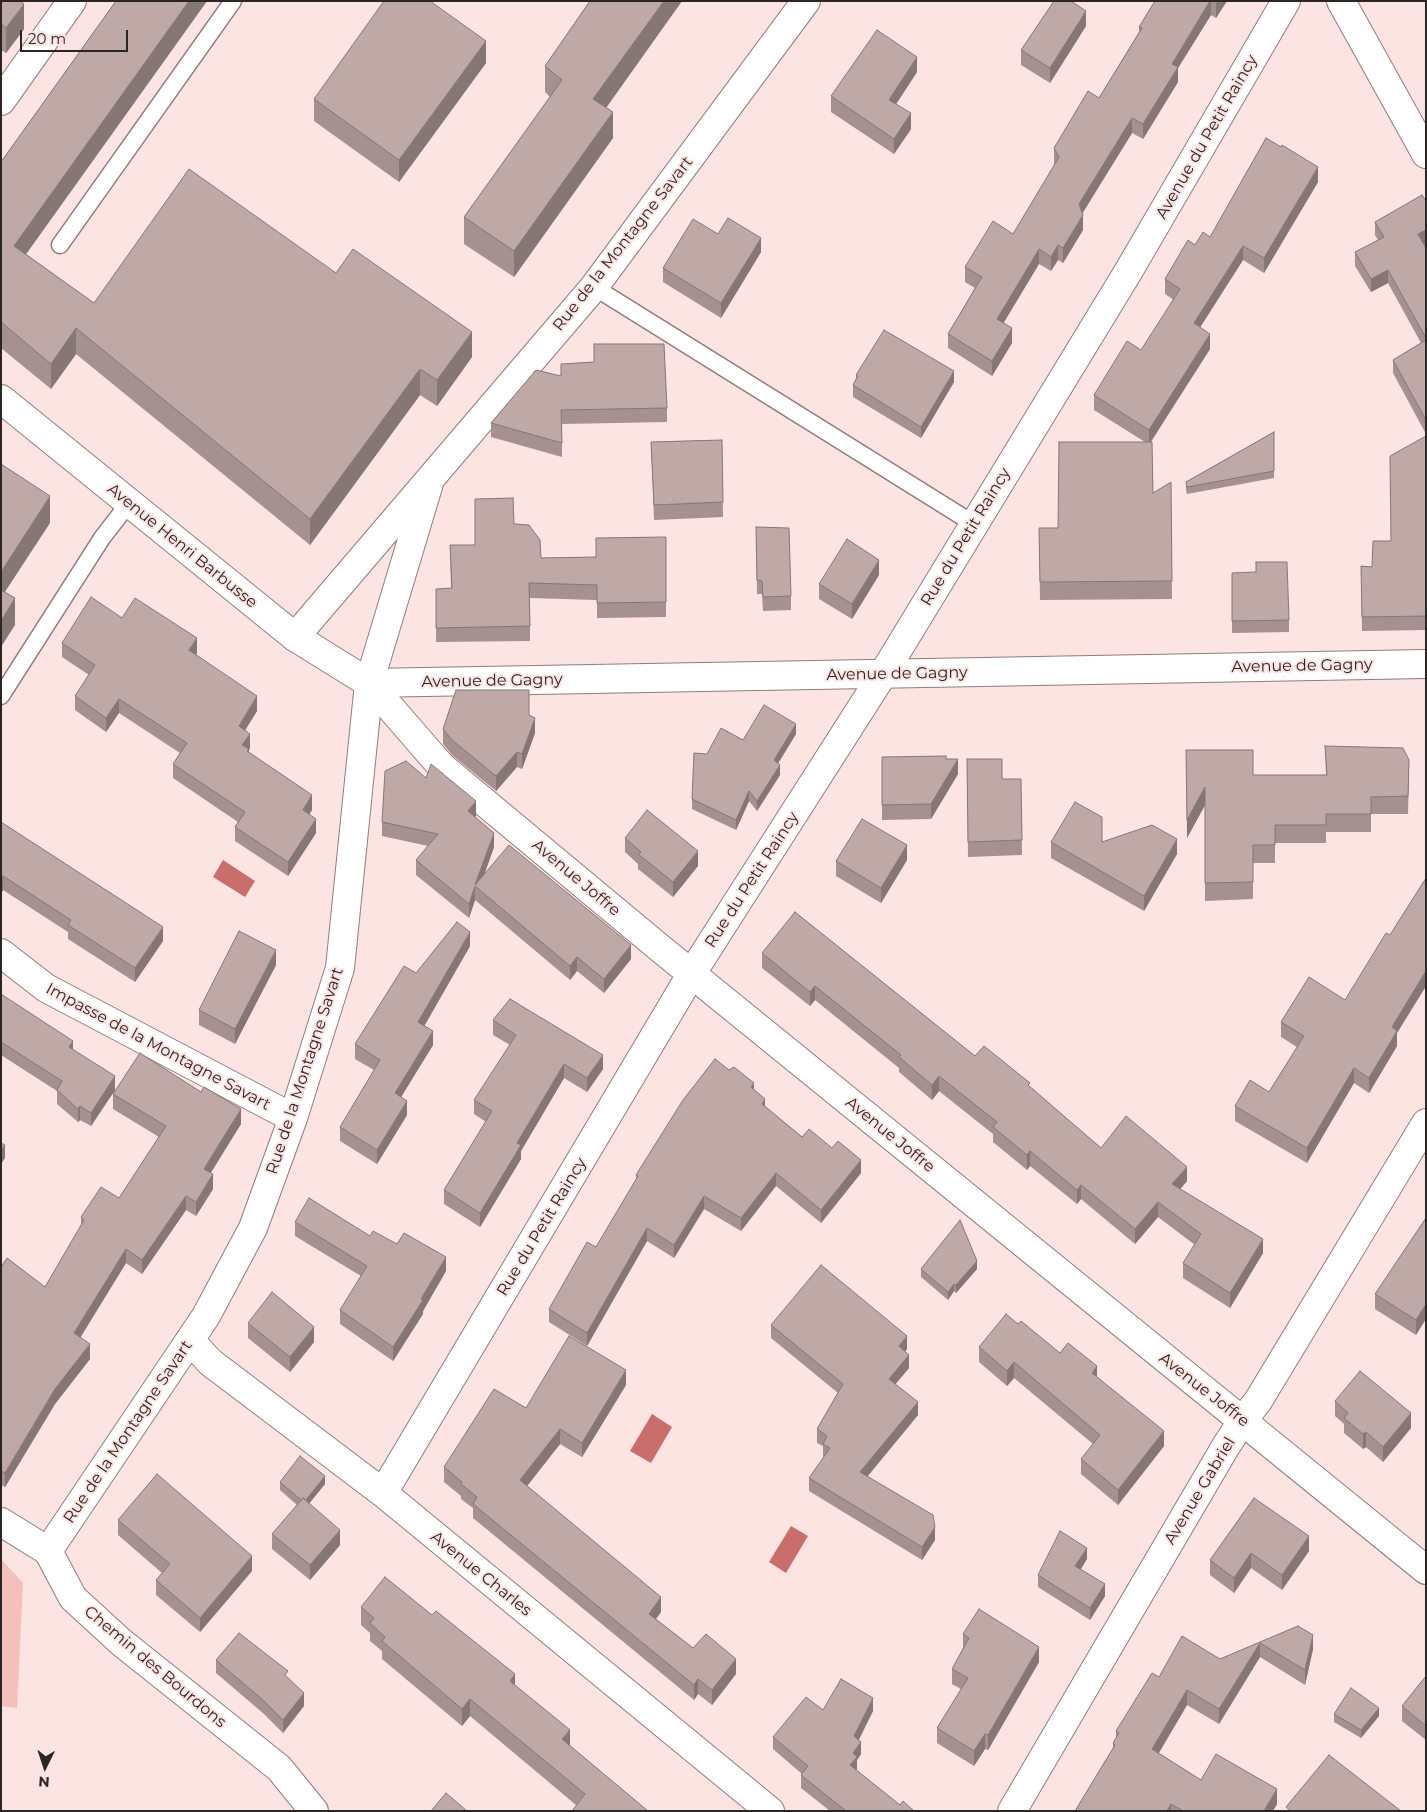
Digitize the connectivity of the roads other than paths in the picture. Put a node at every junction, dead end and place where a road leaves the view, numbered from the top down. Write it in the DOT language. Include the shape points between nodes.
graph roads {
  1 [pos="72,1"];
  2 [pos="234,1"];
  3 [pos="1286,1"];
  4 [pos="1340,1"];
  5 [pos="805,2"];
  6 [pos="1,101"];
  7 [pos="1426,154"];
  8 [pos="60,245"];
  9 [pos="1128,272"];
  10 [pos="594,287"];
  11 [pos="1,399"];
  12 [pos="430,480"];
  13 [pos="130,503"];
  14 [pos="974,524"];
  15 [pos="295,637"];
  16 [pos="1426,664"];
  17 [pos="883,674"];
  18 [pos="369,684"];
  19 [pos="1,696"];
  20 [pos="1,953"];
  21 [pos="692,973"];
  22 [pos="293,1118"];
  23 [pos="1426,1123"];
  24 [pos="190,1340"];
  25 [pos="1243,1420"];
  26 [pos="382,1493"];
  27 [pos="1,1522"];
  28 [pos="48,1551"];
  29 [pos="1426,1570"];
  30 [pos="314,1811"];
  31 [pos="770,1811"];
  32 [pos="1012,1811"];
  1 -- 6 [label="street"];
  2 -- 8 [label="lane"];
  3 -- 9 [label="street, Avenue du Petit Raincy"];
  4 -- 7 [label="street"];
  5 -- 10 [label="street, Rue de la Montagne Savart"];
  9 -- 14 [label="street, Rue du Petit Raincy"];
  10 -- 12 [label="street, Rue de la Montagne Savart"];
  10 -- 14 [label="lane"];
  11 -- 13 [label="street, Avenue Henri Barbusse"];
  12 -- 15 [label="street, Rue de la Montagne Savart"];
  12 -- 18 [label="street, Rue de la Montagne Savart"];
  13 -- 15 [label="street, Avenue Henri Barbusse"];
  13 -- 19 [label="lane" via="102,538"];
  14 -- 17 [label="street, Rue du Petit Raincy"];
  15 -- 18 [label="street, Avenue Henri Barbusse"];
  16 -- 17 [label="street, Avenue de Gagny"];
  17 -- 18 [label="street, Avenue de Gagny"];
  17 -- 21 [label="street, Rue du Petit Raincy"];
  18 -- 21 [label="street, Avenue Joffre" via="441,766"];
  18 -- 22 [label="street, Rue de la Montagne Savart" via="340,968"];
  20 -- 22 [label="street, Impasse de la Montagne Savart" via="46,988"];
  21 -- 25 [label="street, Avenue Joffre"];
  21 -- 26 [label="street, Rue du Petit Raincy"];
  22 -- 24 [label="street, Rue de la Montagne Savart" via="254,1228"];
  23 -- 25 [label="street, Avenue Gabriel"];
  24 -- 26 [label="street, Avenue Charles" via="210,1362"];
  24 -- 28 [label="street, Rue de la Montagne Savart"];
  25 -- 29 [label="street, Avenue Joffre"];
  25 -- 32 [label="street, Avenue Gabriel"];
  26 -- 31 [label="street, Avenue Charles"];
  27 -- 28 [label="street"];
  28 -- 30 [label="street, Chemin des Bourdons" via="73,1598 120,1642 279,1768"];
}
